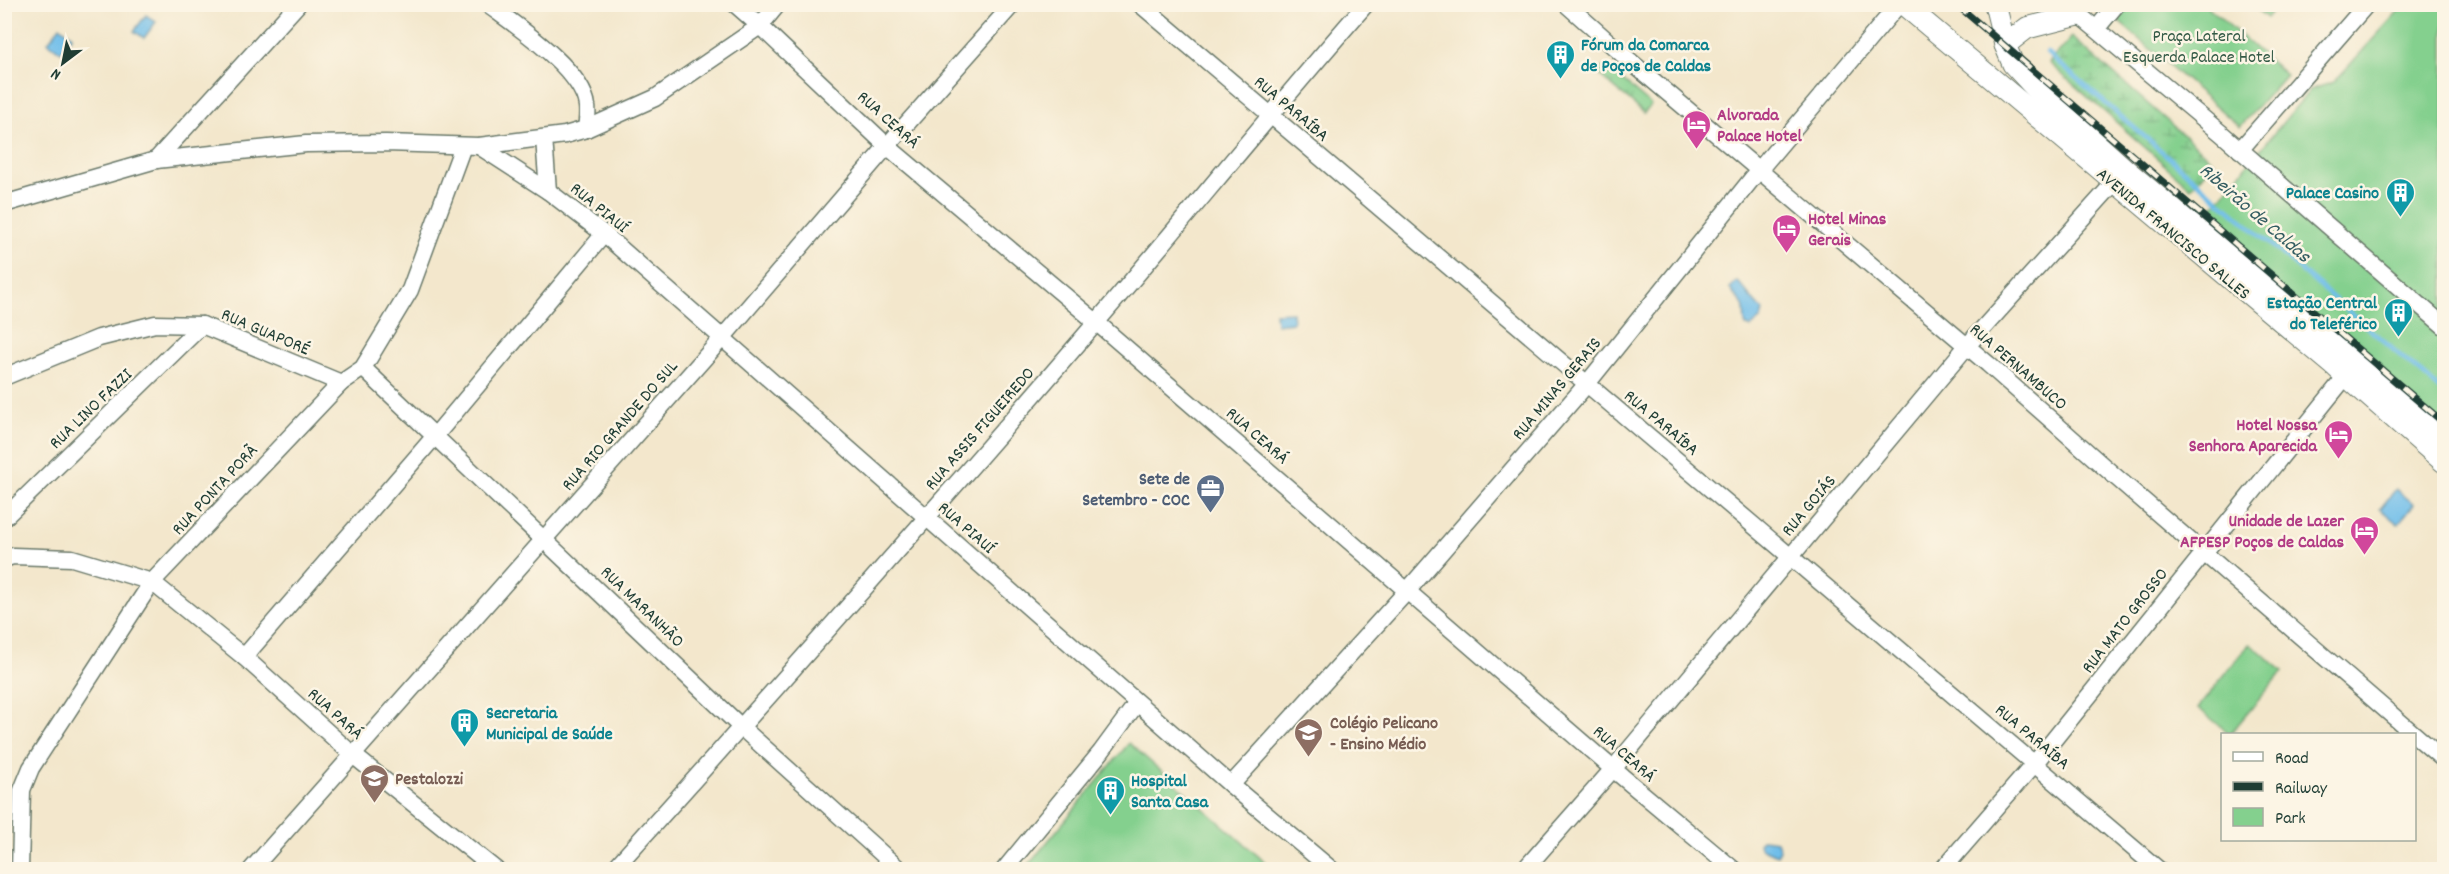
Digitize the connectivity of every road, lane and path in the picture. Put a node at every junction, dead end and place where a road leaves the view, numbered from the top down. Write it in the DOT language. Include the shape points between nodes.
graph roads {
  1 [pos="298,4"];
  2 [pos="487,4"];
  3 [pos="735,4"];
  4 [pos="778,4"];
  5 [pos="1013,4"];
  6 [pos="1140,4"];
  7 [pos="1366,4"];
  8 [pos="1566,4"];
  9 [pos="1899,4"];
  10 [pos="1903,4"];
  11 [pos="1995,4"];
  12 [pos="2117,4"];
  13 [pos="2367,4"];
  14 [pos="2072,10"];
  15 [pos="760,26"];
  16 [pos="2097,28"];
  17 [pos="2004,45"];
  18 [pos="1270,114"];
  19 [pos="586,129"];
  20 [pos="543,138"];
  21 [pos="471,146"];
  22 [pos="887,146"];
  23 [pos="2240,150"];
  24 [pos="156,160"];
  25 [pos="1759,170"];
  26 [pos="2120,176"];
  27 [pos="548,191"];
  28 [pos="4,204"];
  29 [pos="604,234"];
  30 [pos="1096,322"];
  31 [pos="202,325"];
  32 [pos="2445,326"];
  33 [pos="723,337"];
  34 [pos="1967,346"];
  35 [pos="363,368"];
  36 [pos="2351,370"];
  37 [pos="4,377"];
  38 [pos="340,383"];
  39 [pos="1586,385"];
  40 [pos="435,436"];
  41 [pos="2445,440"];
  42 [pos="2445,462"];
  43 [pos="4,518"];
  44 [pos="928,518"];
  45 [pos="545,539"];
  46 [pos="2203,552"];
  47 [pos="1791,556"];
  48 [pos="4,559"];
  49 [pos="152,582"];
  50 [pos="1408,590"];
  51 [pos="244,657"];
  52 [pos="1137,703"];
  53 [pos="741,727"];
  54 [pos="2414,733"];
  55 [pos="2416,735"];
  56 [pos="354,755"];
  57 [pos="2445,760"];
  58 [pos="2035,763"];
  59 [pos="1613,769"];
  60 [pos="1231,785"];
  61 [pos="1327,868"];
  62 [pos="20,870"];
  63 [pos="251,870"];
  64 [pos="496,870"];
  65 [pos="613,870"];
  66 [pos="900,870"];
  67 [pos="1004,870"];
  68 [pos="1524,870"];
  69 [pos="1734,870"];
  70 [pos="1942,870"];
  71 [pos="2159,870"];
  1 -- 24 [label="street"];
  2 -- 19 [label="street" via="542,45 581,87 587,105"];
  3 -- 15 [label="street, RUA CEARÁ"];
  4 -- 15 [label="street"];
  5 -- 22 [label="street, RUA RIO GRANDE DO SUL"];
  6 -- 18 [label="street, RUA PARAÍBA"];
  7 -- 18 [label="street, RUA ASSIS FIGUEIREDO"];
  8 -- 25 [label="street, RUA PERNAMBUCO"];
  9 -- 25 [label="street, RUA MINAS GERAIS"];
  10 -- 26 [label="main road, AVENIDA FRANCISCO SALLES"];
  11 -- 17 [label="main road, AVENIDA FRANCISCO SALLES"];
  12 -- 16 [label="street"];
  13 -- 23 [label="street"];
  14 -- 16 [label="street"];
  14 -- 17 [label="main road" via="2027,28"];
  15 -- 19 [label="street" via="655,98"];
  15 -- 22 [label="street, RUA CEARÁ"];
  16 -- 23 [label="street"];
  17 -- 26 [label="main road, AVENIDA FRANCISCO SALLES" via="2013,64"];
  18 -- 30 [label="street, RUA ASSIS FIGUEIREDO"];
  18 -- 39 [label="street, RUA PARAÍBA"];
  19 -- 20 [label="street"];
  20 -- 21 [label="street"];
  20 -- 27 [label="street"];
  21 -- 24 [label="street" via="306,144"];
  21 -- 27 [label="street, RUA PIAUÍ"];
  21 -- 35 [label="street, RUA PONTA PORÃ" via="410,290"];
  22 -- 30 [label="street, RUA CEARÁ"];
  22 -- 33 [label="street, RUA RIO GRANDE DO SUL"];
  23 -- 32 [label="street"];
  24 -- 28 [label="street"];
  25 -- 34 [label="street, RUA PERNAMBUCO"];
  25 -- 39 [label="street, RUA MINAS GERAIS"];
  26 -- 34 [label="street, RUA GOIÁS"];
  26 -- 36 [label="main road, AVENIDA FRANCISCO SALLES"];
  27 -- 29 [label="street, RUA PIAUÍ"];
  29 -- 33 [label="street, RUA PIAUÍ"];
  29 -- 40 [label="street"];
  30 -- 44 [label="street, RUA ASSIS FIGUEIREDO"];
  30 -- 50 [label="street, RUA CEARÁ"];
  31 -- 37 [label="street, RUA GUAPORÉ" via="155,324 111,335"];
  31 -- 38 [label="street, RUA GUAPORÉ"];
  31 -- 43 [label="street, RUA LINO FAZZI"];
  33 -- 44 [label="street, RUA PIAUÍ"];
  33 -- 45 [label="street, RUA RIO GRANDE DO SUL"];
  34 -- 46 [label="street, RUA PERNAMBUCO"];
  34 -- 47 [label="street, RUA GOIÁS"];
  35 -- 38 [label="street, RUA PONTA PORÃ"];
  35 -- 40 [label="street, RUA MARANHÃO"];
  36 -- 41 [label="main road, AVENIDA FRANCISCO SALLES"];
  36 -- 42 [label="main road, AVENIDA FRANCISCO SALLES"];
  36 -- 46 [label="street, RUA MATO GROSSO"];
  38 -- 49 [label="street, RUA PONTA PORÃ"];
  39 -- 47 [label="street, RUA PARAÍBA"];
  39 -- 50 [label="street, RUA MINAS GERAIS"];
  40 -- 45 [label="street, RUA MARANHÃO"];
  40 -- 51 [label="street"];
  44 -- 52 [label="street, RUA PIAUÍ"];
  44 -- 53 [label="street, RUA ASSIS FIGUEIREDO"];
  45 -- 53 [label="street, RUA MARANHÃO"];
  45 -- 56 [label="street, RUA RIO GRANDE DO SUL"];
  46 -- 54 [label="street, RUA PERNAMBUCO"];
  46 -- 58 [label="street, RUA MATO GROSSO"];
  47 -- 58 [label="street, RUA PARAÍBA"];
  47 -- 59 [label="street, RUA GOIÁS"];
  48 -- 49 [label="street" via="72,558"];
  49 -- 51 [label="street, RUA PARÁ"];
  49 -- 62 [label="street, RUA PONTA PORÃ" via="31,768 22,789"];
  50 -- 59 [label="street, RUA CEARÁ"];
  50 -- 60 [label="street, RUA MINAS GERAIS"];
  51 -- 56 [label="street, RUA PARÁ"];
  52 -- 60 [label="street, RUA PIAUÍ"];
  52 -- 67 [label="street"];
  53 -- 65 [label="street, RUA ASSIS FIGUEIREDO"];
  53 -- 66 [label="street, RUA MARANHÃO"];
  55 -- 57 [label="street, RUA PERNAMBUCO"];
  56 -- 63 [label="street, RUA RIO GRANDE DO SUL"];
  56 -- 64 [label="street, RUA PARÁ"];
  58 -- 70 [label="street, RUA MATO GROSSO"];
  58 -- 71 [label="street, RUA PARAÍBA"];
  59 -- 68 [label="street, RUA GOIÁS"];
  59 -- 69 [label="street, RUA CEARÁ"];
  60 -- 61 [label="street, RUA PIAUÍ"];
}
